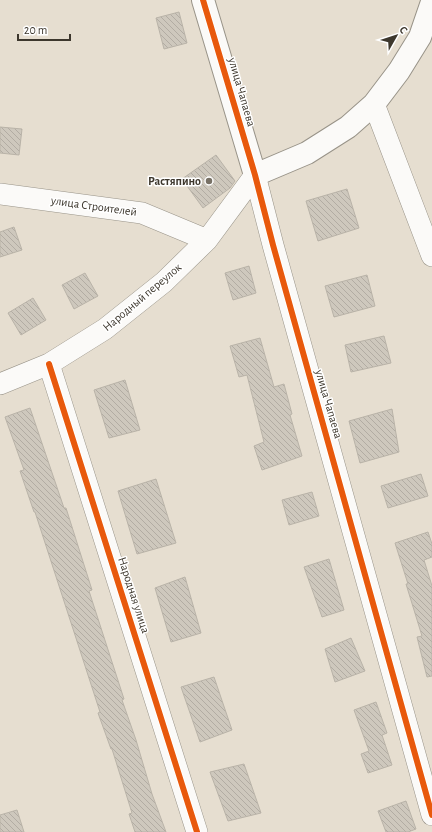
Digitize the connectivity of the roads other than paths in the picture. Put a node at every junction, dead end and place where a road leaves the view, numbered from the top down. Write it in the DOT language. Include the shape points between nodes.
graph roads {
  1 [pos="203,0"];
  2 [pos="432,2"];
  3 [pos="374,104"];
  4 [pos="255,175"];
  5 [pos="0,194"];
  6 [pos="207,240"];
  7 [pos="432,256"];
  8 [pos="49,364"];
  9 [pos="0,384"];
  10 [pos="432,815"];
  11 [pos="197,832"];
  1 -- 4 [label="street, улица Чапаева"];
  2 -- 3 [label="street" via="420,37"];
  3 -- 4 [label="street" via="348,128 307,153"];
  3 -- 7 [label="street"];
  4 -- 6 [label="street, Народный переулок"];
  4 -- 10 [label="street, улица Чапаева"];
  5 -- 6 [label="street, улица Строителей" via="142,213"];
  6 -- 8 [label="street, Народный переулок" via="164,282 105,329"];
  8 -- 9 [label="street, Народный переулок"];
  8 -- 11 [label="street, Народная улица"];
}
